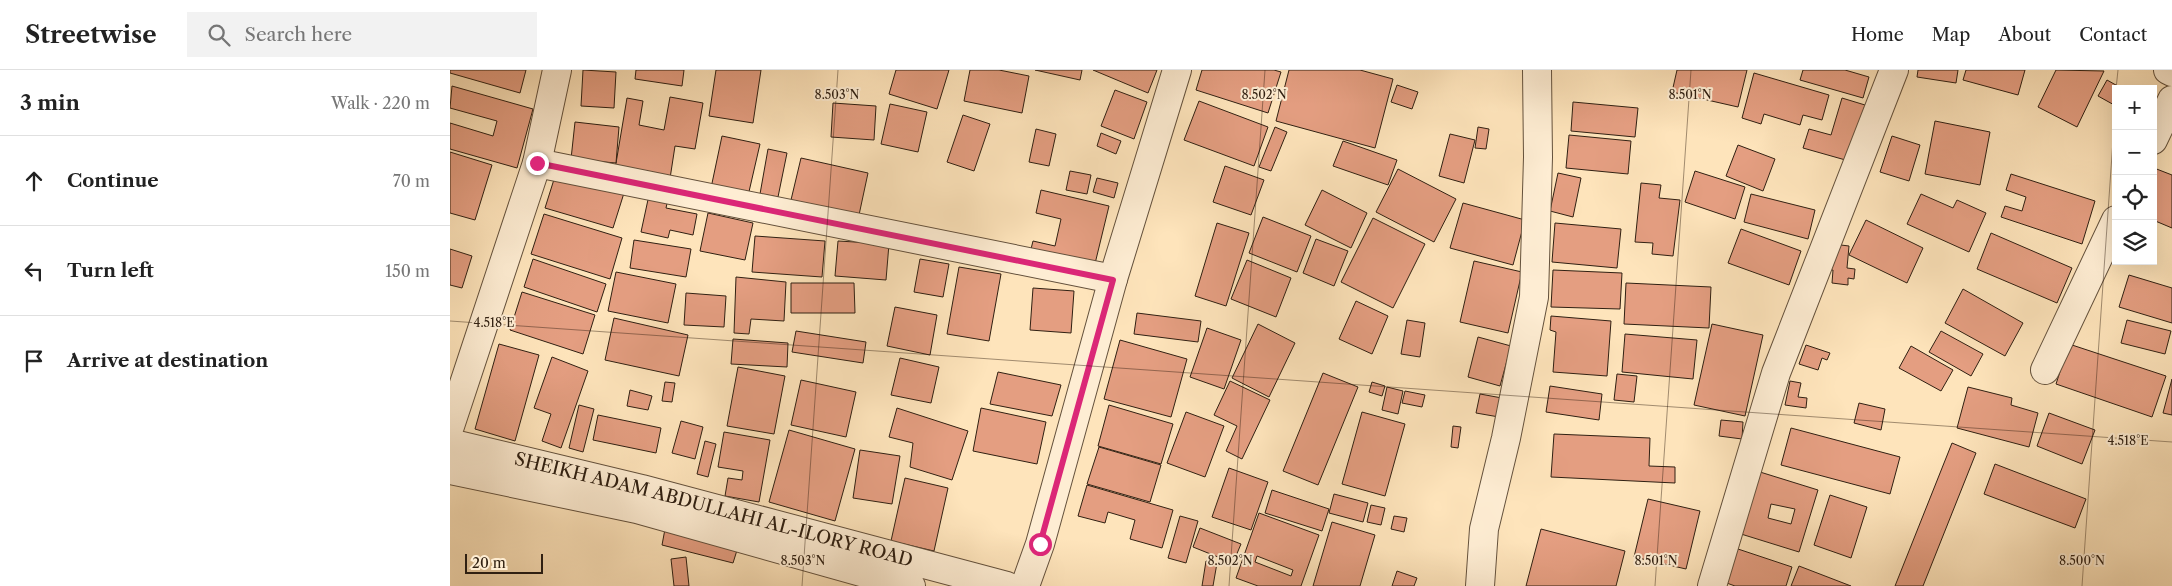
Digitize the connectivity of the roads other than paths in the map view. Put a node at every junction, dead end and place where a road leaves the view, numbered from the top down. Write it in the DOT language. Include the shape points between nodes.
graph roads {
  1 [pos="557,70"];
  2 [pos="1177,70"];
  3 [pos="1537,70"];
  4 [pos="1894,70"];
  5 [pos="2168,70"];
  6 [pos="2172,72"];
  7 [pos="2172,100"];
  8 [pos="2157,132"];
  9 [pos="537,163"];
  10 [pos="2112,228"];
  11 [pos="1113,280"];
  12 [pos="2045,370"];
  13 [pos="450,426"];
  14 [pos="450,443"];
  15 [pos="450,470"];
  16 [pos="911,586"];
  17 [pos="1007,586"];
  18 [pos="1025,586"];
  19 [pos="1480,586"];
  20 [pos="1712,586"];
  1 -- 9 [label="street"];
  2 -- 11 [label="street"];
  3 -- 19 [label="street" via="1534,297 1484,529"];
  4 -- 20 [label="street" via="1776,373"];
  5 -- 6 [label="street"];
  7 -- 8 [label="street"];
  9 -- 11 [label="street"];
  9 -- 13 [label="street"];
  10 -- 12 [label="street"];
  11 -- 18 [label="street" via="1040,544"];
  14 -- 17 [label="street, SHEIKH ADAM ABDULLAHI AL-ILORY ROAD" via="642,489"];
  15 -- 16 [label="street, SHEIKH ADAM ABDULLAHI AL-ILORY ROAD" via="637,509"];
}
